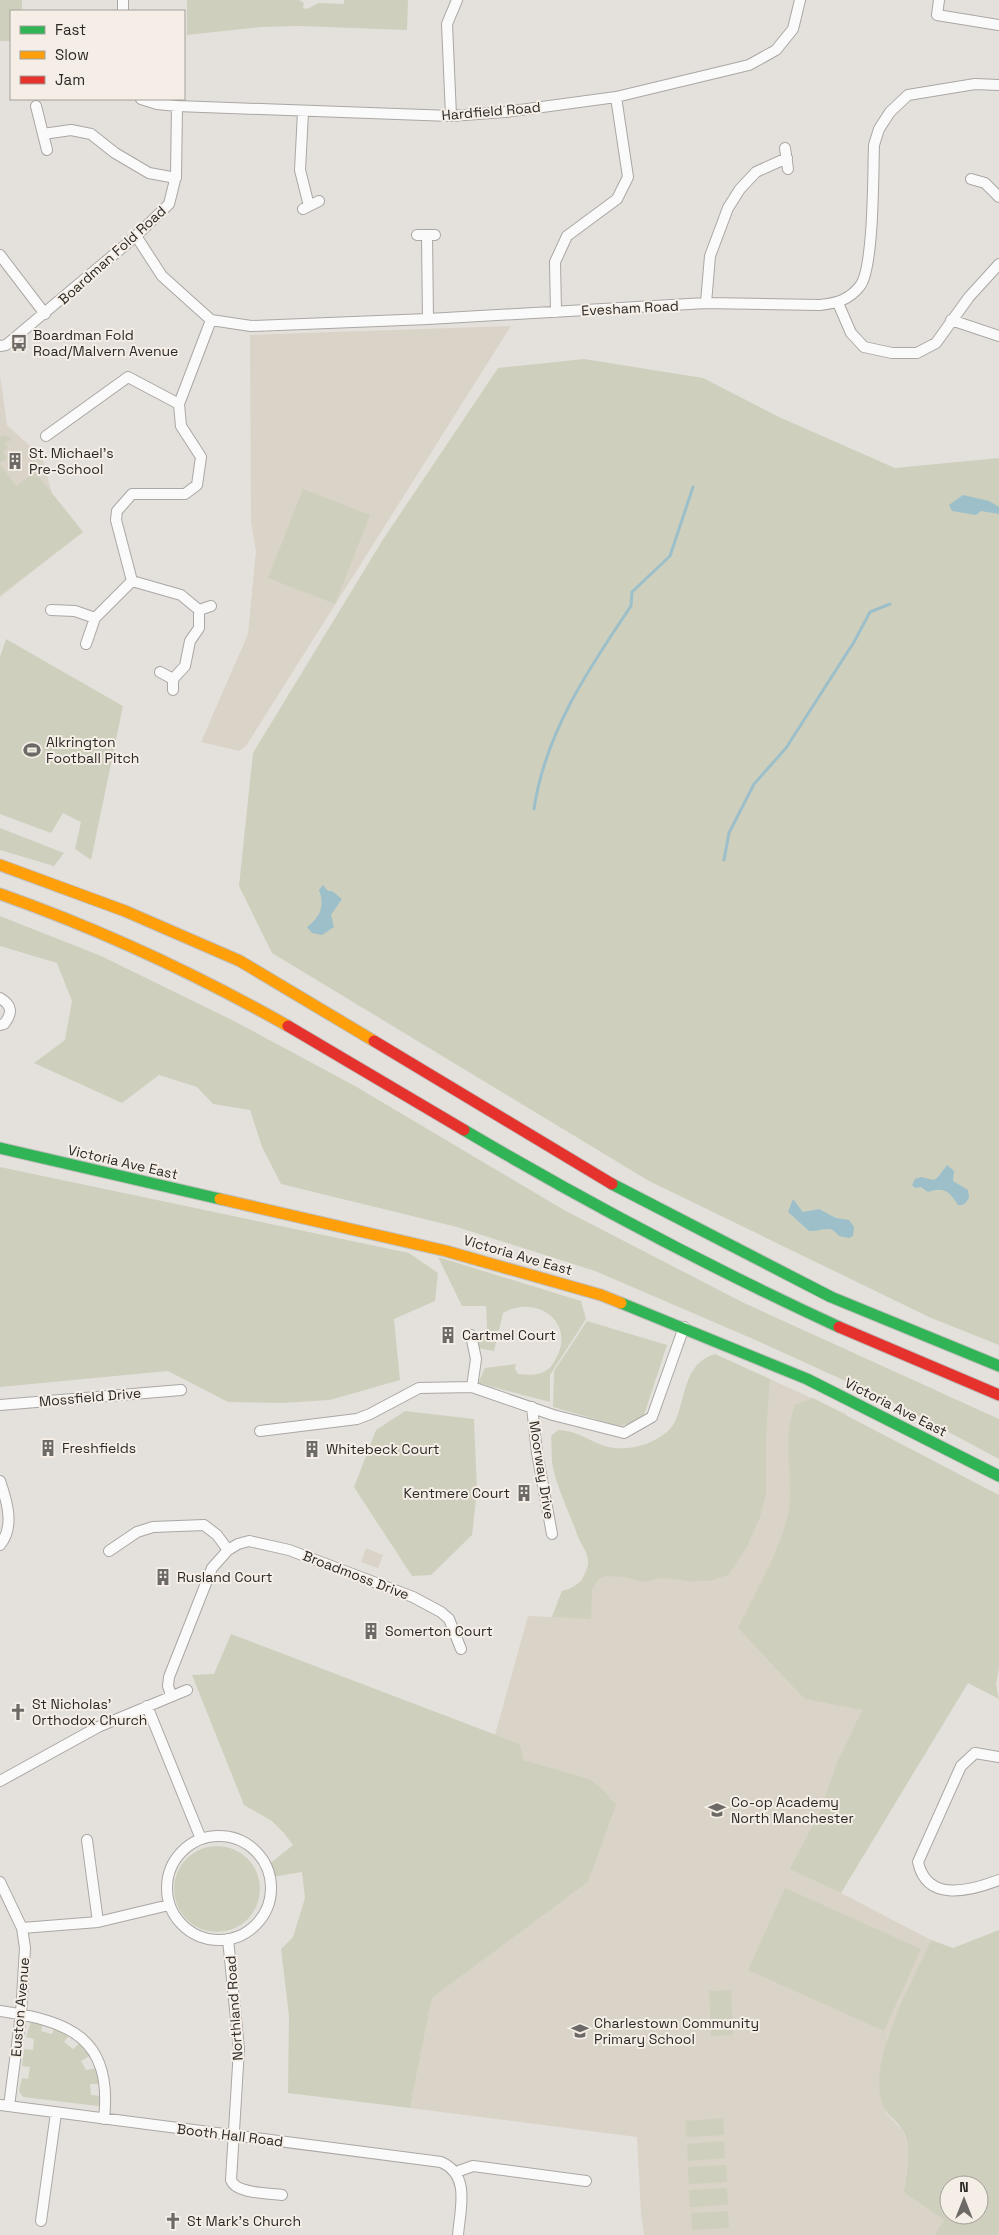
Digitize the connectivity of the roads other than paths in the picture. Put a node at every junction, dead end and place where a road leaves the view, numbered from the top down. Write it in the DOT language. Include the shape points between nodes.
graph roads {
  1 [pos="457,0"];
  2 [pos="800,0"];
  3 [pos="939,0"];
  4 [pos="999,25"];
  5 [pos="999,85"];
  6 [pos="616,97"];
  7 [pos="144,100"];
  8 [pos="36,106"];
  9 [pos="177,106"];
  10 [pos="303,112"];
  11 [pos="451,116"];
  12 [pos="43,134"];
  13 [pos="47,150"];
  14 [pos="786,158"];
  15 [pos="176,178"];
  16 [pos="971,179"];
  17 [pos="999,197"];
  18 [pos="319,201"];
  19 [pos="136,236"];
  20 [pos="426,236"];
  21 [pos="0,255"];
  22 [pos="999,264"];
  23 [pos="706,303"];
  24 [pos="838,303"];
  25 [pos="556,312"];
  26 [pos="45,314"];
  27 [pos="428,319"];
  28 [pos="211,320"];
  29 [pos="951,320"];
  30 [pos="999,336"];
  31 [pos="0,346"];
  32 [pos="179,404"];
  33 [pos="46,436"];
  34 [pos="132,581"];
  35 [pos="211,606"];
  36 [pos="51,610"];
  37 [pos="199,610"];
  38 [pos="95,618"];
  39 [pos="86,644"];
  40 [pos="160,672"];
  41 [pos="173,679"];
  42 [pos="173,690"];
  43 [pos="0,865"];
  44 [pos="0,894"];
  45 [pos="0,998"];
  46 [pos="0,1025"];
  47 [pos="0,1148"];
  48 [pos="684,1327"];
  49 [pos="471,1335"];
  50 [pos="999,1366"];
  51 [pos="472,1387"];
  52 [pos="181,1390"];
  53 [pos="999,1395"];
  54 [pos="0,1405"];
  55 [pos="532,1407"];
  56 [pos="260,1431"];
  57 [pos="999,1476"];
  58 [pos="0,1481"];
  59 [pos="552,1534"];
  60 [pos="0,1545"];
  61 [pos="228,1550"];
  62 [pos="109,1551"];
  63 [pos="462,1649"];
  64 [pos="187,1690"];
  65 [pos="171,1696"];
  66 [pos="147,1706"];
  67 [pos="999,1757"];
  68 [pos="0,1781"];
  69 [pos="201,1839"];
  70 [pos="87,1840"];
  71 [pos="999,1880"];
  72 [pos="0,1882"];
  73 [pos="169,1905"];
  74 [pos="98,1922"];
  75 [pos="22,1928"];
  76 [pos="228,1939"];
  77 [pos="0,2011"];
  78 [pos="21,2014"];
  79 [pos="5,2106"];
  80 [pos="56,2113"];
  81 [pos="104,2119"];
  82 [pos="234,2136"];
  83 [pos="456,2172"];
  84 [pos="586,2180"];
  85 [pos="282,2195"];
  86 [pos="41,2221"];
  87 [pos="458,2235"];
  1 -- 11 [label="street" via="447,24"];
  2 -- 6 [label="street, Hardfield Road" via="793,29 776,50 749,65"];
  3 -- 4 [label="street" via="937,15"];
  5 -- 24 [label="street" via="975,84 908,94 890,112 874,145 869,266 861,286 849,298"];
  6 -- 11 [label="street, Hardfield Road"];
  6 -- 25 [label="street" via="628,177 616,199 567,236 555,262"];
  7 -- 9 [label="street, Hardfield Road"];
  8 -- 12 [label="street"];
  9 -- 10 [label="street, Hardfield Road"];
  9 -- 15 [label="street, Boardman Fold Road"];
  10 -- 11 [label="street, Hardfield Road"];
  10 -- 18 [label="street" via="300,170 306,208"];
  12 -- 13 [label="street"];
  12 -- 15 [label="street" via="71,130 91,134 148,173"];
  14 -- 23 [label="street" via="756,172 728,208 710,256"];
  15 -- 19 [label="street, Boardman Fold Road" via="169,204"];
  16 -- 17 [label="street" via="985,183"];
  19 -- 26 [label="street, Boardman Fold Road"];
  19 -- 28 [label="street" via="162,276"];
  20 -- 27 [label="street"];
  21 -- 26 [label="street"];
  22 -- 29 [label="street"];
  23 -- 24 [label="street, Evesham Road"];
  23 -- 25 [label="street, Evesham Road"];
  24 -- 29 [label="street" via="851,333 864,347 892,353 917,353 936,343"];
  25 -- 27 [label="street, Evesham Road"];
  26 -- 31 [label="street, Boardman Fold Road" via="6,345"];
  27 -- 28 [label="street, Evesham Road" via="251,326"];
  28 -- 32 [label="street"];
  29 -- 30 [label="street"];
  32 -- 33 [label="street" via="128,377"];
  32 -- 34 [label="street" via="181,426 201,457 197,485 185,494 132,494 116,510"];
  34 -- 37 [label="street" via="181,595"];
  34 -- 38 [label="street"];
  35 -- 37 [label="street"];
  36 -- 38 [label="street"];
  37 -- 41 [label="street" via="199,628 190,641 185,666"];
  38 -- 39 [label="street"];
  40 -- 41 [label="street"];
  41 -- 42 [label="street"];
  43 -- 50 [label="main road" via="125,912 240,962 626,1192 831,1297"];
  44 -- 53 [label="main road" via="102,933 187,972 264,1011 507,1155 719,1270 828,1323"];
  45 -- 46 [label="street" via="8,1002 11,1011 9,1018"];
  47 -- 48 [label="main road, Victoria Ave East" via="446,1250 601,1295"];
  48 -- 55 [label="street, Moorway Drive" via="652,1416 624,1433"];
  48 -- 57 [label="main road, Victoria Ave East" via="807,1379"];
  49 -- 51 [label="street" via="476,1359"];
  51 -- 55 [label="street, Moorway Drive"];
  51 -- 56 [label="street, Moorway Drive" via="419,1388 357,1419"];
  52 -- 54 [label="street, Mossfield Drive"];
  55 -- 59 [label="street, Moorway Drive"];
  58 -- 60 [label="street" via="10,1515 5,1539"];
  61 -- 62 [label="street" via="204,1524 137,1532"];
  61 -- 63 [label="street, Broadmoss Drive" via="249,1541 289,1550 413,1597 449,1620"];
  61 -- 65 [label="street, Broadmoss Drive" via="212,1568 169,1677"];
  64 -- 65 [label="street"];
  65 -- 66 [label="street"];
  66 -- 68 [label="street" via="69,1742"];
  66 -- 69 [label="street"];
  67 -- 71 [label="street" via="975,1753 962,1766 918,1862 928,1883 941,1889 967,1890"];
  69 -- 73 [label="street" via="183,1850 172,1865 166,1888"];
  69 -- 76 [label="street, Northland Road" via="220,1836 247,1845 261,1858 269,1877 267,1907 258,1922 242,1935"];
  70 -- 74 [label="street"];
  72 -- 75 [label="street, Euston Avenue"];
  73 -- 74 [label="street"];
  73 -- 76 [label="street, Northland Road" via="180,1924 195,1934 209,1939"];
  74 -- 75 [label="street"];
  75 -- 78 [label="street, Euston Avenue" via="25,1971"];
  76 -- 82 [label="street, Northland Road" via="239,2049"];
  77 -- 78 [label="street"];
  78 -- 79 [label="street, Euston Avenue"];
  78 -- 81 [label="street" via="65,2026 88,2045 99,2062 102,2075"];
  79 -- 80 [label="street, Booth Hall Road"];
  80 -- 81 [label="street, Booth Hall Road"];
  80 -- 86 [label="street"];
  81 -- 82 [label="street, Booth Hall Road"];
  82 -- 83 [label="street, Booth Hall Road" via="432,2161 449,2166"];
  82 -- 85 [label="street, Northland Road" via="231,2180 234,2186 240,2190"];
  83 -- 84 [label="street" via="473,2166"];
  83 -- 87 [label="street" via="462,2186"];
}
